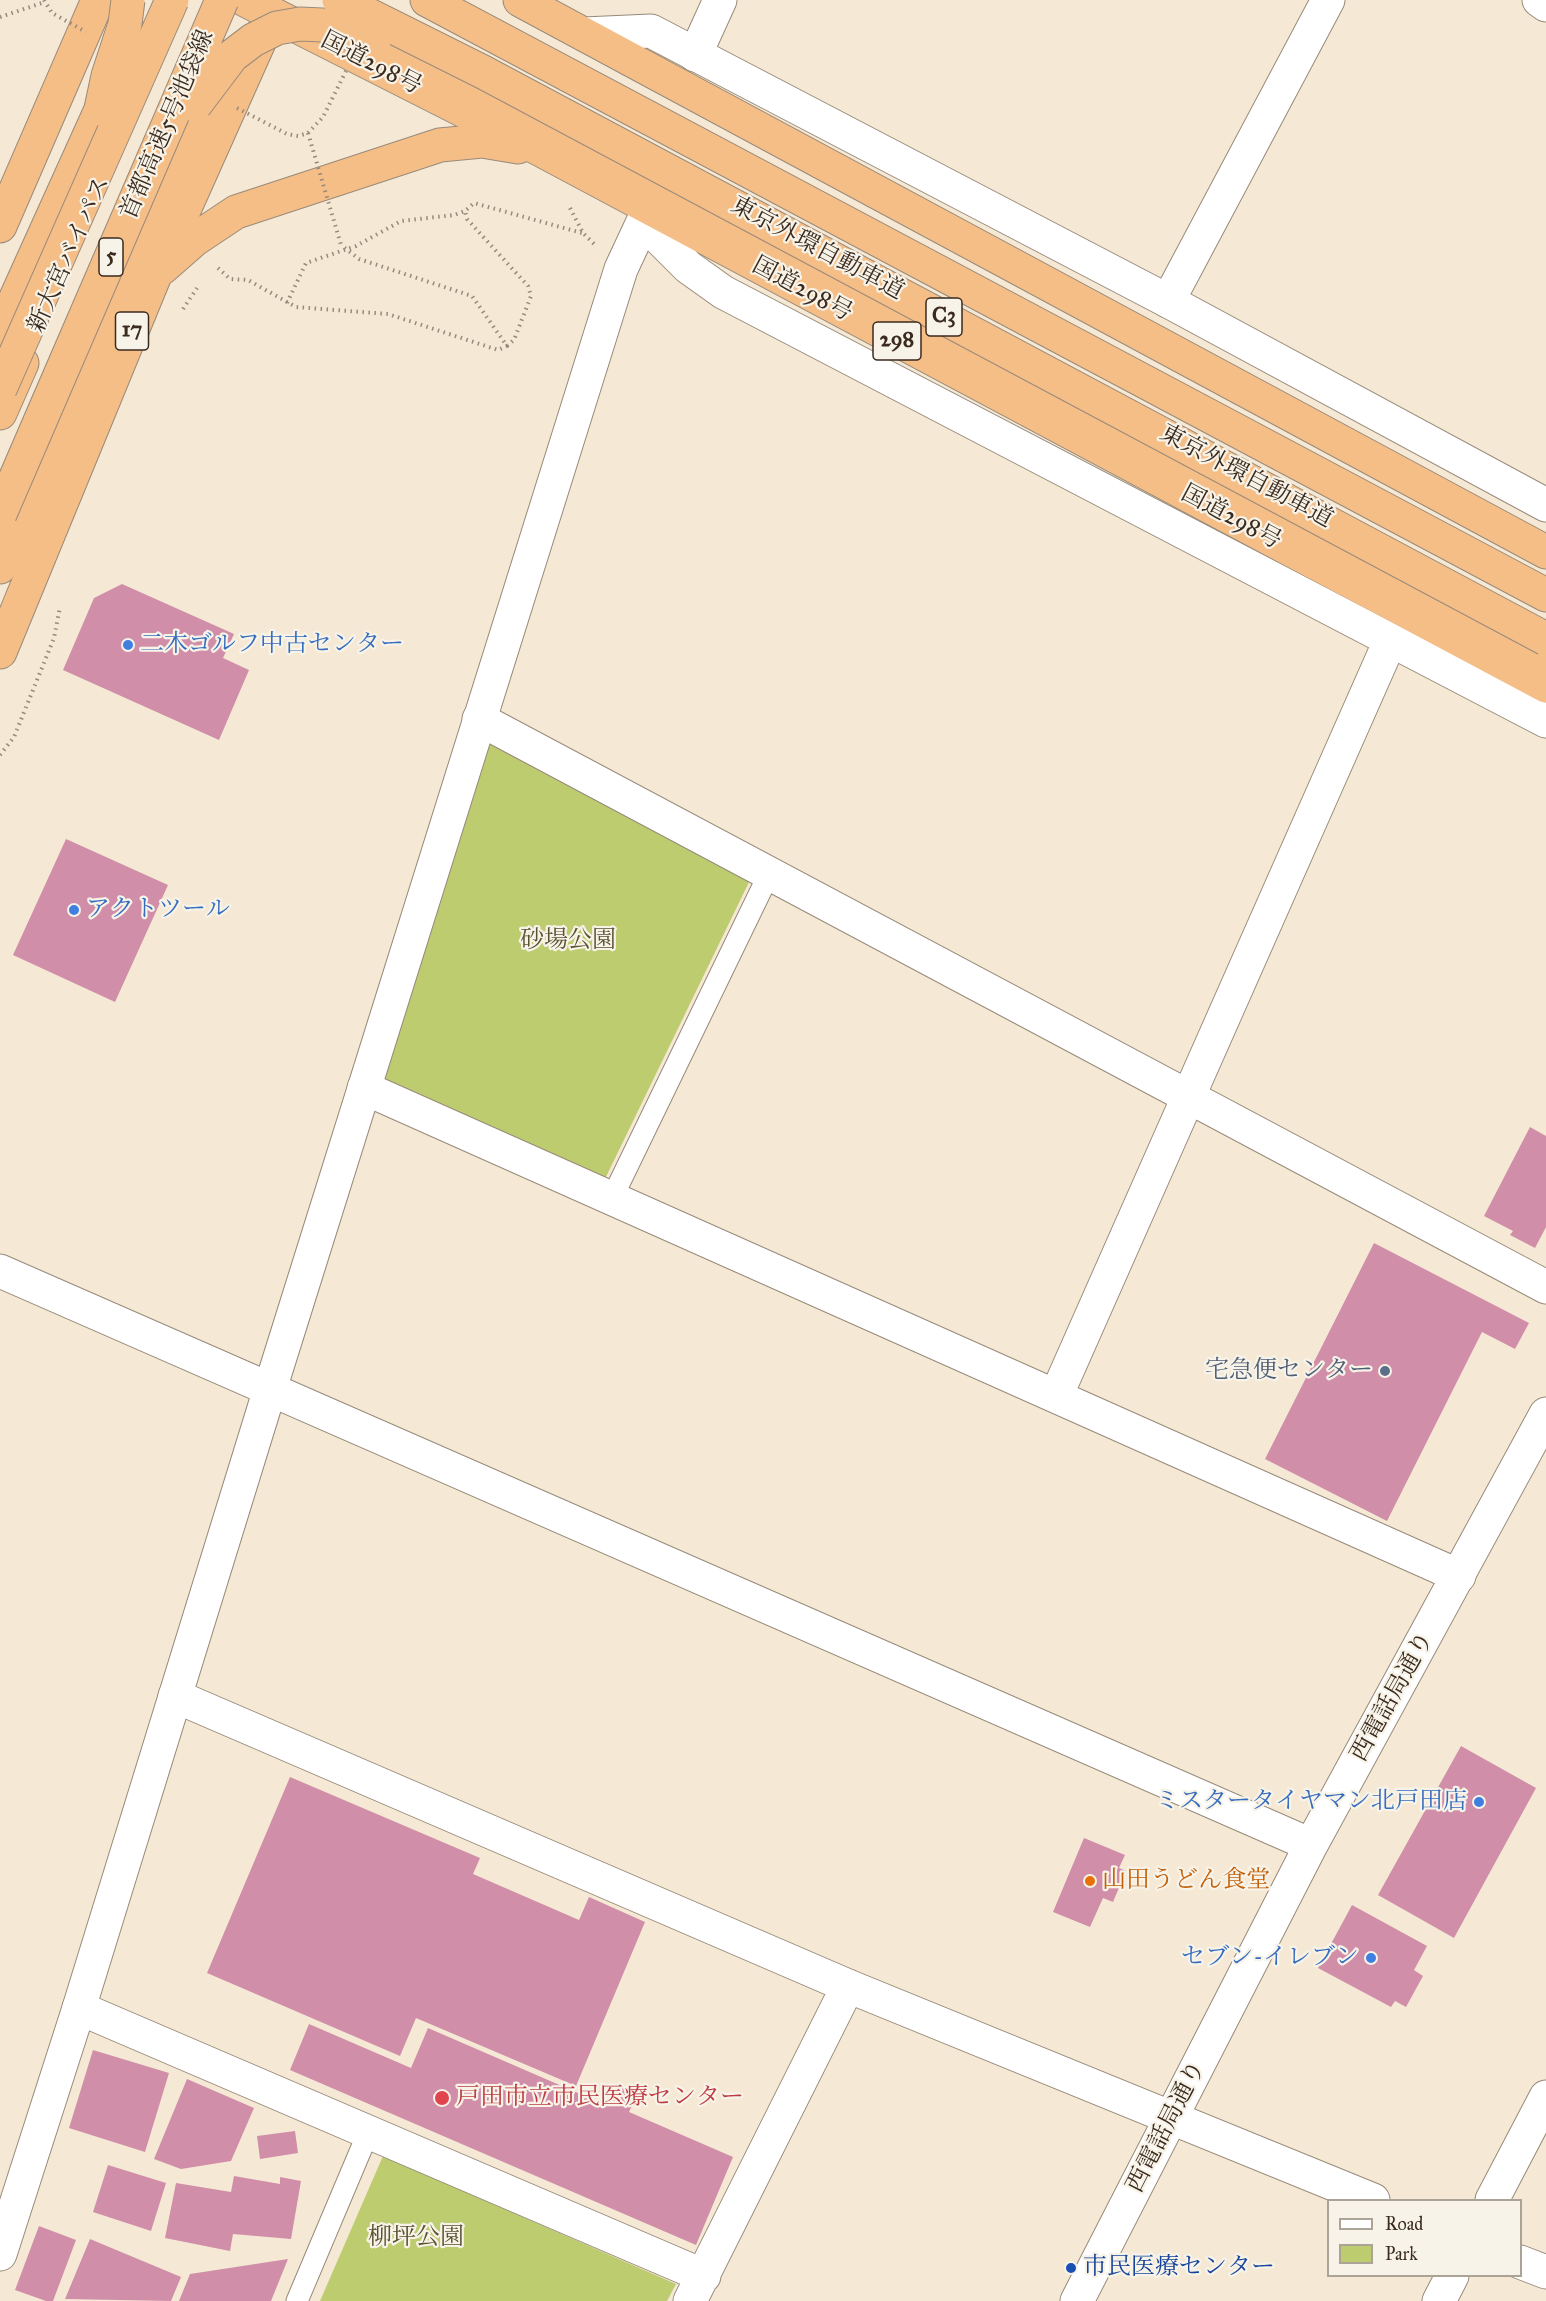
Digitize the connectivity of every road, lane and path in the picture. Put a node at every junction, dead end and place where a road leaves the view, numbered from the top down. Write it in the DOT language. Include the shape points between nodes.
graph roads {
  1 [pos="98,0"];
  2 [pos="128,0"];
  3 [pos="143,0"];
  4 [pos="152,0"];
  5 [pos="171,0"];
  6 [pos="220,0"];
  7 [pos="318,0"];
  8 [pos="339,0"];
  9 [pos="427,0"];
  10 [pos="471,0"];
  11 [pos="520,0"];
  12 [pos="720,0"];
  13 [pos="1328,0"];
  14 [pos="1539,0"];
  15 [pos="45,2"];
  16 [pos="259,3"];
  17 [pos="1546,5"];
  18 [pos="0,17"];
  19 [pos="584,34"];
  20 [pos="374,41"];
  21 [pos="695,55"];
  22 [pos="117,73"];
  23 [pos="195,105"];
  24 [pos="101,109"];
  25 [pos="308,133"];
  26 [pos="541,150"];
  27 [pos="570,206"];
  28 [pos="332,207"];
  29 [pos="321,211"];
  30 [pos="465,211"];
  31 [pos="646,215"];
  32 [pos="0,226"];
  33 [pos="583,233"];
  34 [pos="346,249"];
  35 [pos="214,263"];
  36 [pos="621,269"];
  37 [pos="155,275"];
  38 [pos="201,282"];
  39 [pos="1168,301"];
  40 [pos="287,303"];
  41 [pos="181,312"];
  42 [pos="0,333"];
  43 [pos="507,346"];
  44 [pos="0,389"];
  45 [pos="0,413"];
  46 [pos="0,481"];
  47 [pos="1546,505"];
  48 [pos="0,514"];
  49 [pos="1546,552"];
  50 [pos="0,567"];
  51 [pos="1546,578"];
  52 [pos="1546,596"];
  53 [pos="60,604"];
  54 [pos="1546,639"];
  55 [pos="1389,641"];
  56 [pos="0,652"];
  57 [pos="1546,662"];
  58 [pos="1546,686"];
  59 [pos="479,719"];
  60 [pos="1546,722"];
  61 [pos="0,754"];
  62 [pos="769,874"];
  63 [pos="364,1088"];
  64 [pos="1188,1097"];
  65 [pos="612,1198"];
  66 [pos="0,1271"];
  67 [pos="1546,1287"];
  68 [pos="270,1389"];
  69 [pos="1056,1396"];
  70 [pos="1546,1414"];
  71 [pos="1460,1576"];
  72 [pos="176,1696"];
  73 [pos="1311,1845"];
  74 [pos="848,1986"];
  75 [pos="79,2008"];
  76 [pos="1546,2097"];
  77 [pos="1172,2117"];
  78 [pos="368,2133"];
  79 [pos="1371,2199"];
  80 [pos="1493,2199"];
  81 [pos="0,2254"];
  82 [pos="1522,2262"];
  83 [pos="1546,2272"];
  84 [pos="1451,2277"];
  85 [pos="697,2288"];
  86 [pos="297,2301"];
  87 [pos="1077,2301"];
  88 [pos="1439,2301"];
  1 -- 32 [label="highway"];
  2 -- 24 [label="highway, bridge"];
  3 -- 22 [label="highway"];
  4 -- 22 [label="highway"];
  5 -- 44 [label="highway, 首都高速5号池袋線 / 5, bridge"];
  6 -- 23 [label="highway, bridge" via="215,40"];
  6 -- 48 [label="highway, 首都高速5号池袋線 / 5, bridge"];
  7 -- 20 [label="highway"];
  8 -- 54 [label="highway, 東京外環自動車道 / C3, bridge" via="504,83"];
  9 -- 52 [label="highway, 東京外環自動車道 / C3"];
  10 -- 51 [label="highway" via="1270,425"];
  11 -- 19 [label="highway"];
  12 -- 21 [label="street"];
  13 -- 39 [label="street"];
  14 -- 17 [label="street"];
  15 -- 18 [label="path"];
  16 -- 23 [label="highway, bridge"];
  16 -- 26 [label="highway, 国道298号 / 298"];
  16 -- 37 [label="highway, 17"];
  19 -- 21 [label="street" via="651,31"];
  19 -- 49 [label="highway"];
  20 -- 23 [label="highway, bridge" via="322,25 277,28 232,56"];
  20 -- 57 [label="highway"];
  21 -- 39 [label="street"];
  22 -- 24 [label="highway, bridge"];
  23 -- 50 [label="highway"];
  24 -- 42 [label="highway"];
  25 -- 34 [label="path, bridge" via="341,245"];
  26 -- 31 [label="highway, 国道298号 / 298"];
  26 -- 37 [label="highway" via="482,141 440,145 236,212 194,240"];
  27 -- 33 [label="path"];
  28 -- 29 [label="path"];
  30 -- 33 [label="path" via="474,203"];
  30 -- 34 [label="path" via="401,221"];
  30 -- 43 [label="path" via="467,219 528,286 531,296 514,340"];
  31 -- 36 [label="street"];
  31 -- 55 [label="street" via="688,267 723,292"];
  31 -- 58 [label="highway, 国道298号 / 298"];
  33 -- 36 [label="path"];
  34 -- 40 [label="path" via="306,263"];
  34 -- 43 [label="path" via="359,259 472,296"];
  35 -- 40 [label="path" via="230,279 248,280"];
  36 -- 59 [label="street"];
  37 -- 56 [label="highway, 17"];
  38 -- 41 [label="path"];
  39 -- 47 [label="street"];
  40 -- 43 [label="path" via="388,314 498,350"];
  45 -- 46 [label="highway, 新大宮バイパス" via="150,102"];
  53 -- 61 [label="path" via="54,638 14,737"];
  55 -- 60 [label="street"];
  55 -- 64 [label="street"];
  59 -- 62 [label="street"];
  59 -- 63 [label="street"];
  62 -- 64 [label="street"];
  62 -- 65 [label="lane"];
  63 -- 65 [label="street"];
  63 -- 68 [label="street"];
  64 -- 67 [label="street"];
  64 -- 69 [label="street"];
  65 -- 69 [label="street"];
  66 -- 68 [label="street"];
  68 -- 72 [label="street"];
  68 -- 73 [label="street"];
  69 -- 71 [label="street"];
  70 -- 71 [label="street, 西電話局通り"];
  71 -- 73 [label="street, 西電話局通り"];
  72 -- 74 [label="street"];
  72 -- 75 [label="street"];
  73 -- 77 [label="street, 西電話局通り"];
  74 -- 77 [label="street"];
  74 -- 85 [label="street"];
  75 -- 78 [label="street"];
  75 -- 81 [label="street"];
  76 -- 80 [label="street"];
  77 -- 79 [label="street"];
  77 -- 87 [label="street, 西電話局通り"];
  78 -- 85 [label="street"];
  78 -- 86 [label="lane"];
  82 -- 83 [label="street"];
  84 -- 88 [label="street"];
}
